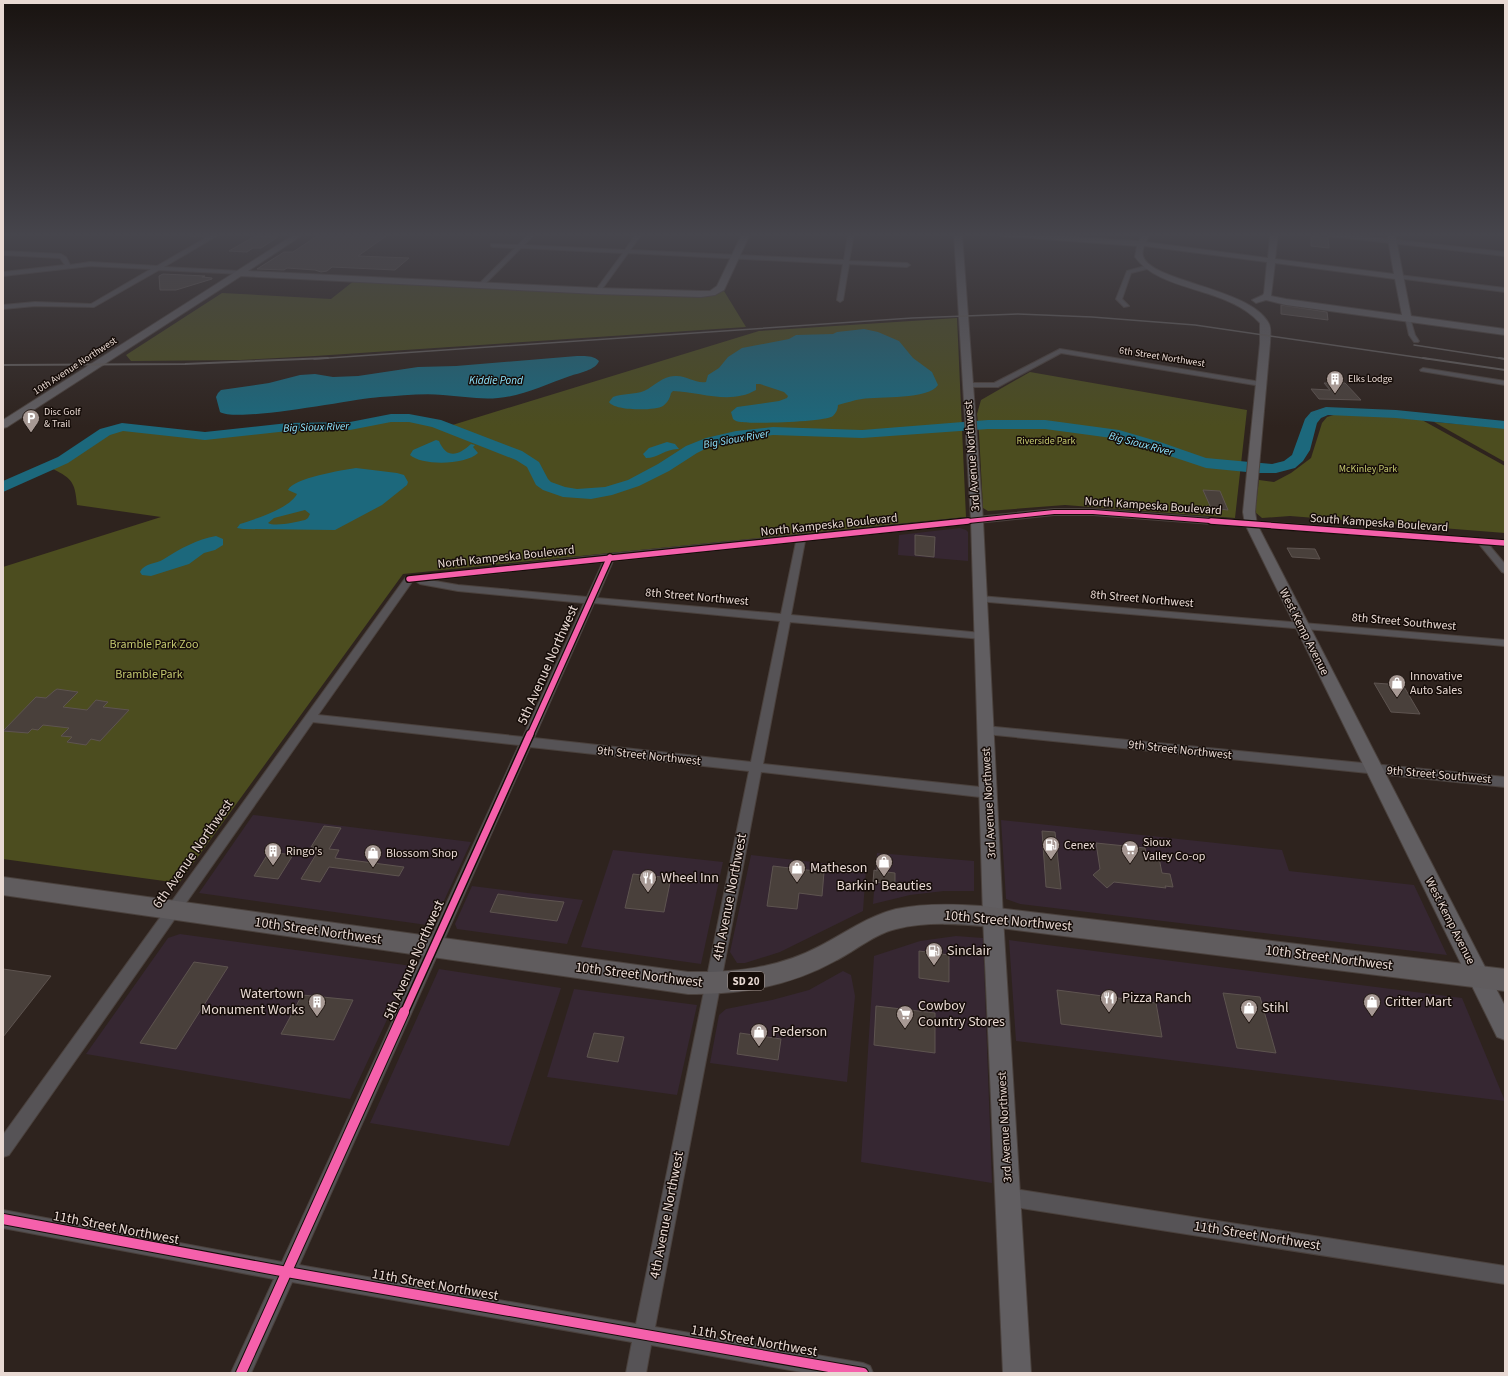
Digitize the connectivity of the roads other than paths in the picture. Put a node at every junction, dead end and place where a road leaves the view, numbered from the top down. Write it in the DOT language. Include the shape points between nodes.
graph roads {
  1 [pos="106,298"];
  2 [pos="201,298"];
  3 [pos="962,298"];
  4 [pos="1119,298"];
  5 [pos="1228,298"];
  6 [pos="1262,298"];
  7 [pos="1271,298"];
  8 [pos="1403,298"];
  9 [pos="1240,303"];
  10 [pos="1126,306"];
  11 [pos="3,307"];
  12 [pos="1407,318"];
  13 [pos="1505,332"];
  14 [pos="1416,341"];
  15 [pos="1423,370"];
  16 [pos="1505,383"];
  17 [pos="1261,384"];
  18 [pos="968,385"];
  19 [pos="3,426"];
  20 [pos="977,520"];
  21 [pos="1250,524"];
  22 [pos="801,539"];
  23 [pos="1482,542"];
  24 [pos="1505,543"];
  25 [pos="610,557"];
  26 [pos="1505,570"];
  27 [pos="409,579"];
  28 [pos="980,599"];
  29 [pos="590,600"];
  30 [pos="786,618"];
  31 [pos="1301,626"];
  32 [pos="982,636"];
  33 [pos="1505,643"];
  34 [pos="310,718"];
  35 [pos="985,730"];
  36 [pos="526,742"];
  37 [pos="755,767"];
  38 [pos="1374,769"];
  39 [pos="1505,782"];
  40 [pos="989,793"];
  41 [pos="3,886"];
  42 [pos="172,911"];
  43 [pos="994,917"];
  44 [pos="434,947"];
  45 [pos="1478,977"];
  46 [pos="1505,980"];
  47 [pos="712,984"];
  48 [pos="1505,1029"];
  49 [pos="3,1149"];
  50 [pos="1008,1197"];
  51 [pos="3,1219"];
  52 [pos="287,1272"];
  53 [pos="1505,1276"];
  54 [pos="644,1334"];
  55 [pos="241,1373"];
  56 [pos="636,1373"];
  57 [pos="863,1373"];
  58 [pos="1017,1373"];
  1 -- 11 [label="street" via="92,306 35,304"];
  2 -- 19 [label="street, 10th Avenue Northwest"];
  3 -- 18 [label="street, 3rd Avenue Northwest"];
  4 -- 10 [label="street"];
  5 -- 9 [label="street"];
  6 -- 9 [label="street"];
  7 -- 12 [label="street"];
  8 -- 12 [label="street"];
  9 -- 17 [label="street, West Kemp Avenue" via="1260,316 1266,324"];
  12 -- 13 [label="street"];
  12 -- 14 [label="street"];
  15 -- 16 [label="street"];
  17 -- 18 [label="street, 6th Street Northwest" via="1060,351 995,385"];
  17 -- 21 [label="street, West Kemp Avenue" via="1251,481"];
  18 -- 20 [label="street, 3rd Avenue Northwest"];
  20 -- 21 [label="street, North Kampeska Boulevard" via="1041,512 1073,512"];
  20 -- 22 [label="street, North Kampeska Boulevard"];
  20 -- 28 [label="street, 3rd Avenue Northwest"];
  21 -- 23 [label="street, South Kampeska Boulevard"];
  21 -- 31 [label="street, West Kemp Avenue"];
  22 -- 25 [label="street, North Kampeska Boulevard"];
  22 -- 30 [label="street, 4th Avenue Northwest"];
  23 -- 24 [label="street, South Kampeska Boulevard"];
  23 -- 26 [label="street"];
  25 -- 27 [label="street, North Kampeska Boulevard"];
  25 -- 29 [label="street, 5th Avenue Northwest"];
  27 -- 29 [label="street, 8th Street Northwest" via="458,588"];
  27 -- 34 [label="street, 6th Avenue Northwest"];
  28 -- 31 [label="street, 8th Street Northwest"];
  28 -- 32 [label="street, 3rd Avenue Northwest"];
  29 -- 30 [label="street, 8th Street Northwest"];
  29 -- 36 [label="street, 5th Avenue Northwest"];
  30 -- 32 [label="street, 8th Street Northwest"];
  30 -- 37 [label="street, 4th Avenue Northwest"];
  31 -- 33 [label="street, 8th Street Southwest"];
  31 -- 38 [label="street, West Kemp Avenue"];
  32 -- 35 [label="street, 3rd Avenue Northwest"];
  34 -- 36 [label="street, 9th Street Northwest"];
  34 -- 42 [label="street, 6th Avenue Northwest"];
  35 -- 38 [label="street, 9th Street Northwest"];
  35 -- 40 [label="street, 3rd Avenue Northwest"];
  36 -- 37 [label="street, 9th Street Northwest"];
  36 -- 44 [label="street, 5th Avenue Northwest"];
  37 -- 40 [label="street, 9th Street Northwest"];
  37 -- 47 [label="street, 4th Avenue Northwest"];
  38 -- 39 [label="street, 9th Street Southwest"];
  38 -- 45 [label="street, West Kemp Avenue"];
  40 -- 43 [label="street, 3rd Avenue Northwest"];
  41 -- 42 [label="main road, 10th Street Northwest / SD 20"];
  42 -- 44 [label="main road, 10th Street Northwest / SD 20"];
  42 -- 49 [label="street, 6th Avenue Northwest"];
  43 -- 45 [label="main road, 10th Street Northwest / SD 20"];
  43 -- 47 [label="main road, 10th Street Northwest / SD 20" via="930,914 896,919 870,929 804,965 783,973 736,983"];
  43 -- 50 [label="street, 3rd Avenue Northwest"];
  44 -- 47 [label="main road, 10th Street Northwest / SD 20" via="667,981"];
  44 -- 52 [label="street, 5th Avenue Northwest"];
  45 -- 46 [label="main road, SD 20"];
  45 -- 48 [label="street, West Kemp Avenue"];
  47 -- 54 [label="street, 4th Avenue Northwest"];
  50 -- 53 [label="street, 11th Street Northwest"];
  50 -- 58 [label="street, 3rd Avenue Northwest"];
  51 -- 52 [label="street, 11th Street Northwest"];
  52 -- 54 [label="street, 11th Street Northwest"];
  52 -- 55 [label="street, 5th Avenue Northwest"];
  54 -- 56 [label="street, 4th Avenue Northwest"];
  54 -- 57 [label="street, 11th Street Northwest"];
}
